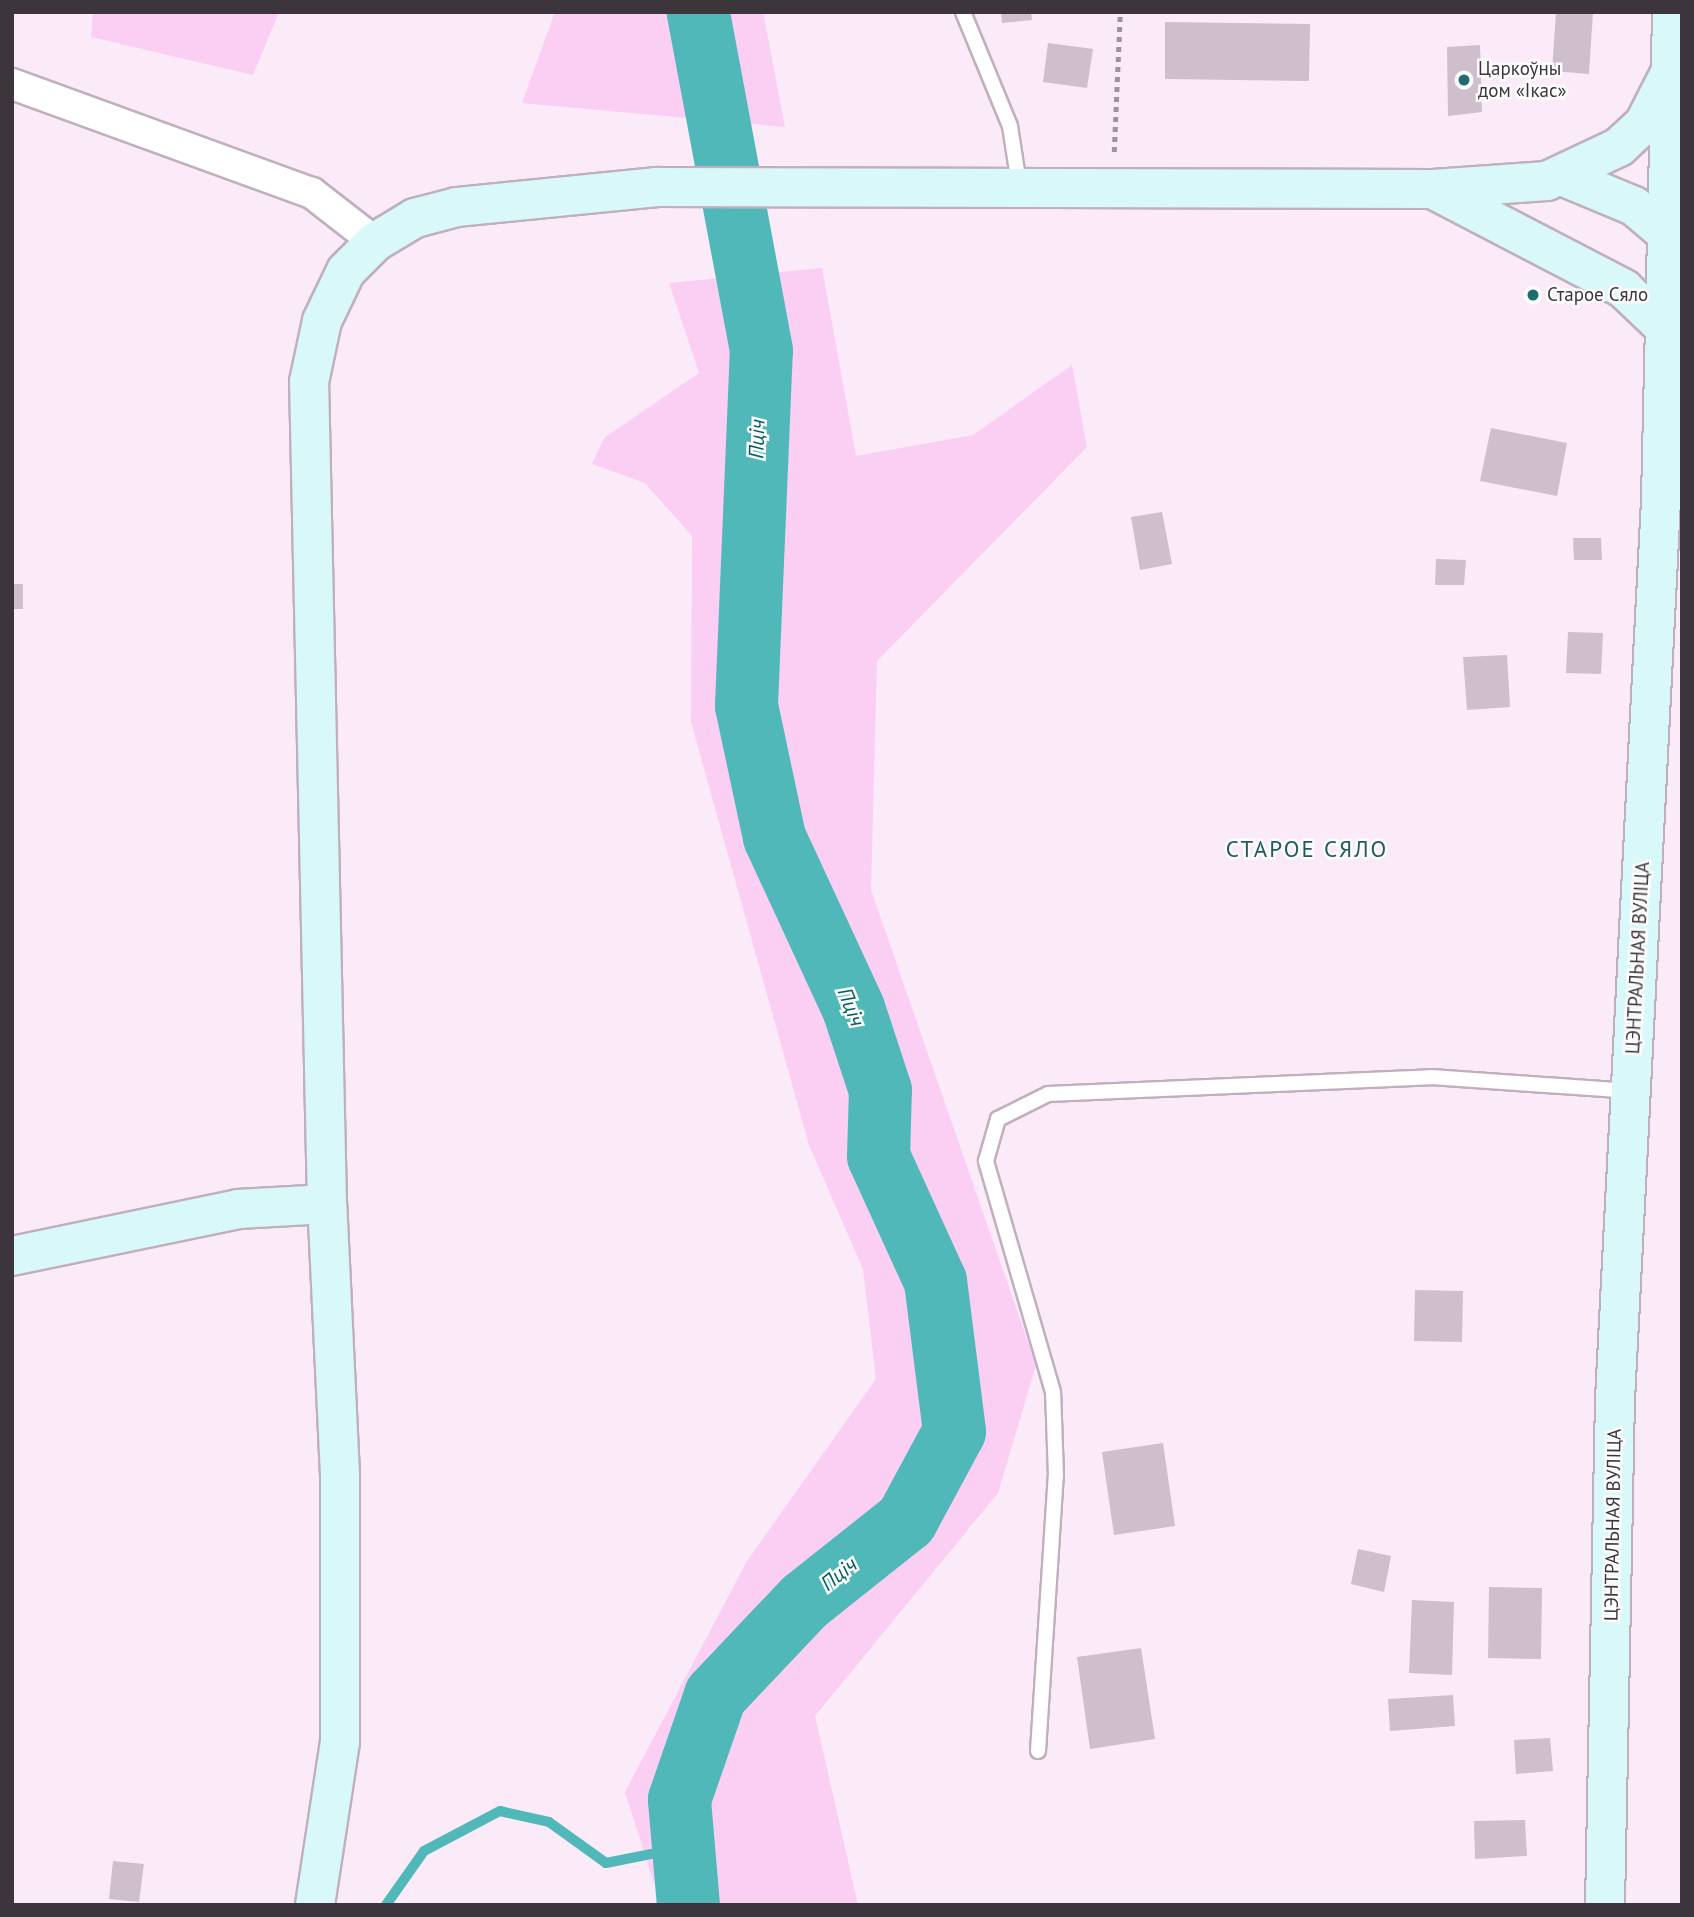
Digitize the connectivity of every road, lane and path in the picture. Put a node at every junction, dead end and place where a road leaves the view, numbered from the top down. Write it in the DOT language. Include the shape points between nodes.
graph roads {
  1 [pos="963,12"];
  2 [pos="1121,12"];
  3 [pos="1672,12"];
  4 [pos="1671,71"];
  5 [pos="12,83"];
  6 [pos="1564,177"];
  7 [pos="1019,184"];
  8 [pos="1112,185"];
  9 [pos="1433,189"];
  10 [pos="1667,234"];
  11 [pos="375,242"];
  12 [pos="1665,328"];
  13 [pos="1671,503"];
  14 [pos="1631,1091"];
  15 [pos="327,1205"];
  16 [pos="12,1256"];
  17 [pos="1038,1751"];
  18 [pos="315,1905"];
  19 [pos="1605,1905"];
  1 -- 7 [label="lane" via="1010,126"];
  2 -- 8 [label="path"];
  3 -- 4 [label="main road, ЦЭНТРАЛЬНАЯ ВУЛІЦА"];
  4 -- 6 [label="main road" via="1644,124 1600,160"];
  4 -- 10 [label="main road, ЦЭНТРАЛЬНАЯ ВУЛІЦА"];
  5 -- 11 [label="street" via="312,193"];
  6 -- 9 [label="main road"];
  6 -- 10 [label="main road" via="1634,206"];
  7 -- 8 [label="main road"];
  7 -- 11 [label="main road" via="656,187 457,207 415,218"];
  8 -- 9 [label="main road"];
  9 -- 12 [label="main road" via="1624,289"];
  10 -- 12 [label="main road, ЦЭНТРАЛЬНАЯ ВУЛІЦА"];
  11 -- 15 [label="main road" via="346,271 322,321 309,382"];
  12 -- 13 [label="main road, ЦЭНТРАЛЬНАЯ ВУЛІЦА"];
  13 -- 14 [label="main road, ЦЭНТРАЛЬНАЯ ВУЛІЦА"];
  14 -- 17 [label="lane" via="1431,1077 1048,1094 998,1119 986,1161 1053,1392 1056,1476"];
  14 -- 19 [label="main road, ЦЭНТРАЛЬНАЯ ВУЛІЦА" via="1615,1399"];
  15 -- 16 [label="main road" via="238,1209"];
  15 -- 18 [label="main road" via="340,1475 340,1742"];
}
